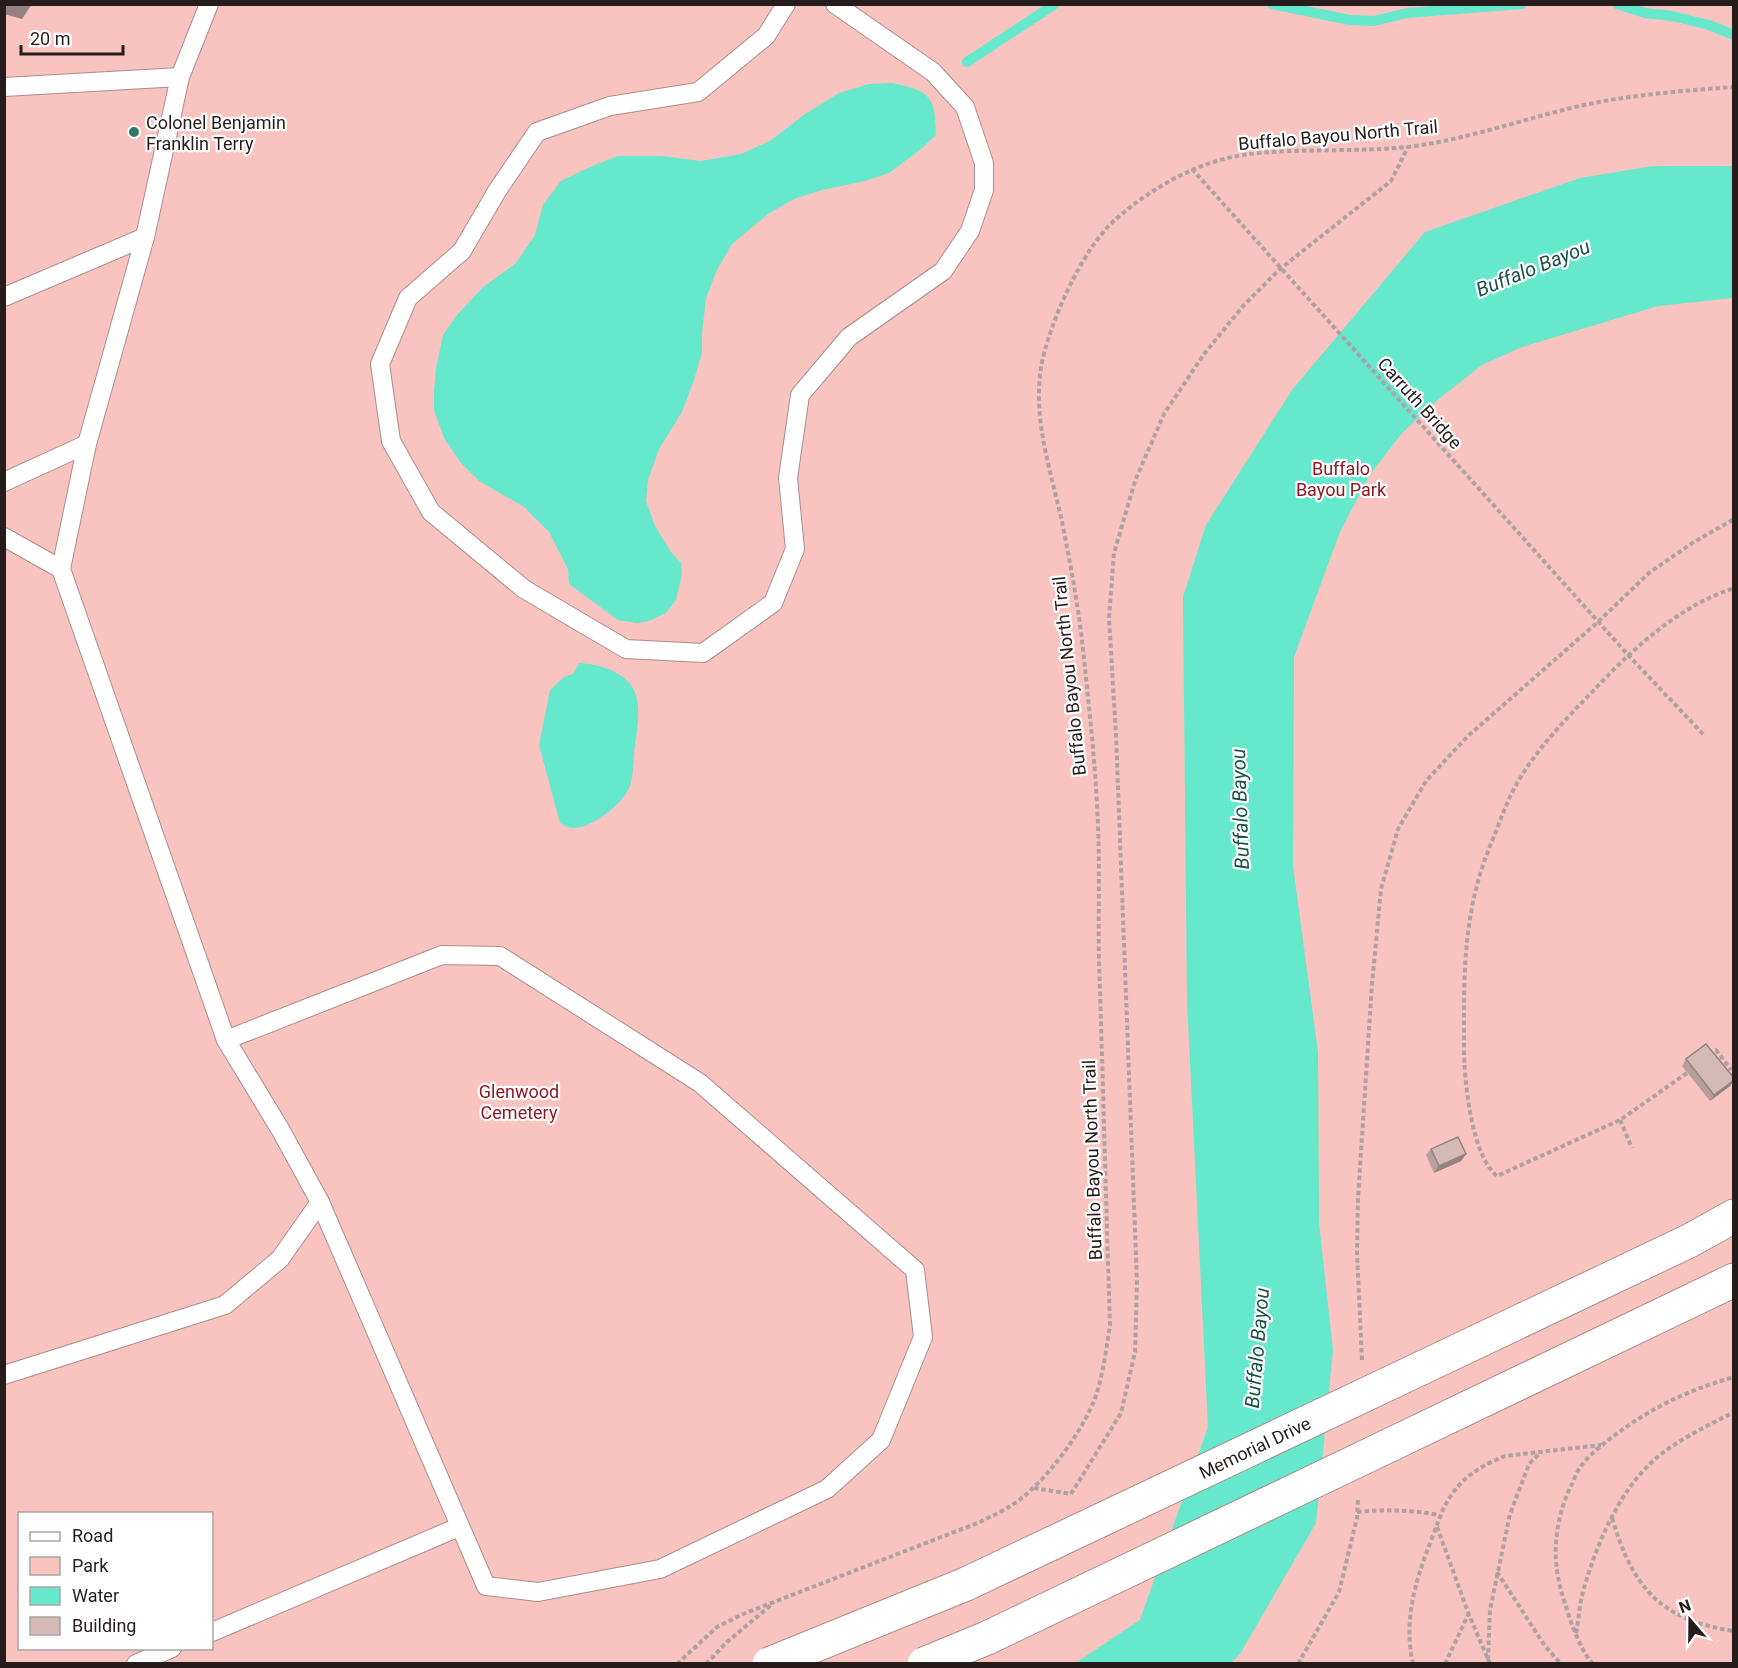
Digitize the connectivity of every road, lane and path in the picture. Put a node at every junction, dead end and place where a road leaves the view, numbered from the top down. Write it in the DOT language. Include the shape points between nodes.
graph roads {
  1 [pos="209,4"];
  2 [pos="786,4"];
  3 [pos="834,4"];
  4 [pos="180,77"];
  5 [pos="4,87"];
  6 [pos="1734,87"];
  7 [pos="1408,147"];
  8 [pos="1192,169"];
  9 [pos="145,237"];
  10 [pos="1280,269"];
  11 [pos="4,297"];
  12 [pos="87,444"];
  13 [pos="4,482"];
  14 [pos="1734,519"];
  15 [pos="4,537"];
  16 [pos="61,569"];
  17 [pos="1734,588"];
  18 [pos="1599,621"];
  19 [pos="1629,656"];
  20 [pos="1704,735"];
  21 [pos="226,1040"];
  22 [pos="1707,1057"];
  23 [pos="1731,1070"];
  24 [pos="1687,1073"];
  25 [pos="1620,1120"];
  26 [pos="1632,1148"];
  27 [pos="320,1202"];
  28 [pos="1734,1216"];
  29 [pos="1734,1280"];
  30 [pos="4,1375"];
  31 [pos="1377,1377"];
  32 [pos="1734,1377"];
  33 [pos="1734,1412"];
  34 [pos="1601,1445"];
  35 [pos="1543,1451"];
  36 [pos="1033,1488"];
  37 [pos="1359,1489"];
  38 [pos="1357,1512"];
  39 [pos="1439,1515"];
  40 [pos="1612,1518"];
  41 [pos="1437,1526"];
  42 [pos="459,1527"];
  43 [pos="1497,1572"];
  44 [pos="774,1603"];
  45 [pos="1468,1615"];
  46 [pos="1734,1631"];
  47 [pos="213,1632"];
  48 [pos="1576,1634"];
  49 [pos="167,1650"];
  50 [pos="1489,1662"];
  51 [pos="136,1664"];
  52 [pos="677,1664"];
  53 [pos="706,1664"];
  54 [pos="769,1664"];
  55 [pos="924,1664"];
  56 [pos="1298,1664"];
  57 [pos="1413,1664"];
  58 [pos="1445,1664"];
  59 [pos="1561,1664"];
  60 [pos="1593,1664"];
  1 -- 4 [label="lane"];
  2 -- 3 [label="lane" via="766,36 699,92 610,106 537,132 462,251 408,298 380,364 391,441 431,512 524,589 626,649 703,653 773,603 795,549 788,478 800,395 849,337 943,271 970,231 984,190 984,163 965,106 933,72"];
  4 -- 5 [label="lane"];
  4 -- 9 [label="lane"];
  6 -- 7 [label="path, Buffalo Bayou North Trail" via="1639,95"];
  7 -- 8 [label="path, Buffalo Bayou North Trail" via="1249,154"];
  7 -- 10 [label="path" via="1391,181"];
  8 -- 10 [label="path, Carruth Bridge"];
  8 -- 36 [label="path, Buffalo Bayou North Trail" via="1148,193 1111,223 1093,246 1065,295 1041,368 1043,436 1075,584 1098,826 1110,1325 1094,1401 1075,1440"];
  9 -- 11 [label="lane"];
  9 -- 12 [label="lane"];
  10 -- 18 [label="path, Carruth Bridge"];
  10 -- 36 [label="path" via="1204,354 1164,414 1135,481 1114,553 1109,618 1137,1283 1135,1352 1121,1413 1071,1494"];
  12 -- 13 [label="lane"];
  12 -- 16 [label="lane"];
  14 -- 18 [label="path" via="1650,572"];
  15 -- 16 [label="lane"];
  16 -- 21 [label="lane"];
  17 -- 19 [label="path" via="1692,607"];
  18 -- 19 [label="path, Carruth Bridge"];
  18 -- 31 [label="path" via="1468,736 1426,781 1398,829 1381,889 1360,1162 1357,1253"];
  19 -- 20 [label="path, Carruth Bridge"];
  19 -- 25 [label="path" via="1545,744 1508,801 1476,889 1464,986 1464,1064 1469,1107 1491,1172 1497,1176"];
  21 -- 27 [label="lane"];
  21 -- 42 [label="lane" via="442,955 500,956 700,1083 915,1270 923,1337 881,1440 827,1489 660,1569 538,1592 486,1586"];
  22 -- 23 [label="path" via="1716,1050"];
  24 -- 25 [label="path"];
  25 -- 26 [label="path"];
  27 -- 30 [label="lane" via="280,1259 225,1305"];
  27 -- 42 [label="lane"];
  28 -- 31 [label="main road, Memorial Drive" via="1689,1240"];
  29 -- 55 [label="main road, bridge" via="987,1638"];
  31 -- 54 [label="main road, Memorial Drive, bridge" via="966,1584"];
  32 -- 34 [label="path" via="1664,1402"];
  33 -- 40 [label="path" via="1656,1458 1624,1494"];
  34 -- 35 [label="path"];
  34 -- 48 [label="path" via="1580,1466 1570,1487 1561,1508 1555,1546 1557,1578"];
  35 -- 39 [label="path" via="1491,1462 1463,1481"];
  35 -- 43 [label="path" via="1529,1464 1521,1480"];
  36 -- 44 [label="path, Buffalo Bayou North Trail" via="1009,1507 980,1522"];
  37 -- 38 [label="path"];
  38 -- 39 [label="path" via="1402,1510"];
  38 -- 56 [label="path" via="1339,1592"];
  39 -- 41 [label="path"];
  40 -- 46 [label="path" via="1633,1573 1651,1595 1672,1613 1696,1624"];
  40 -- 48 [label="path" via="1582,1594"];
  41 -- 45 [label="path"];
  41 -- 57 [label="path" via="1411,1601"];
  42 -- 47 [label="lane"];
  43 -- 50 [label="path" via="1490,1610"];
  43 -- 59 [label="path"];
  44 -- 52 [label="path, Buffalo Bayou North Trail" via="717,1628"];
  44 -- 53 [label="path, Buffalo Bayou North Trail"];
  45 -- 50 [label="path"];
  45 -- 58 [label="path"];
  48 -- 60 [label="path"];
  49 -- 51 [label="lane"];
}
